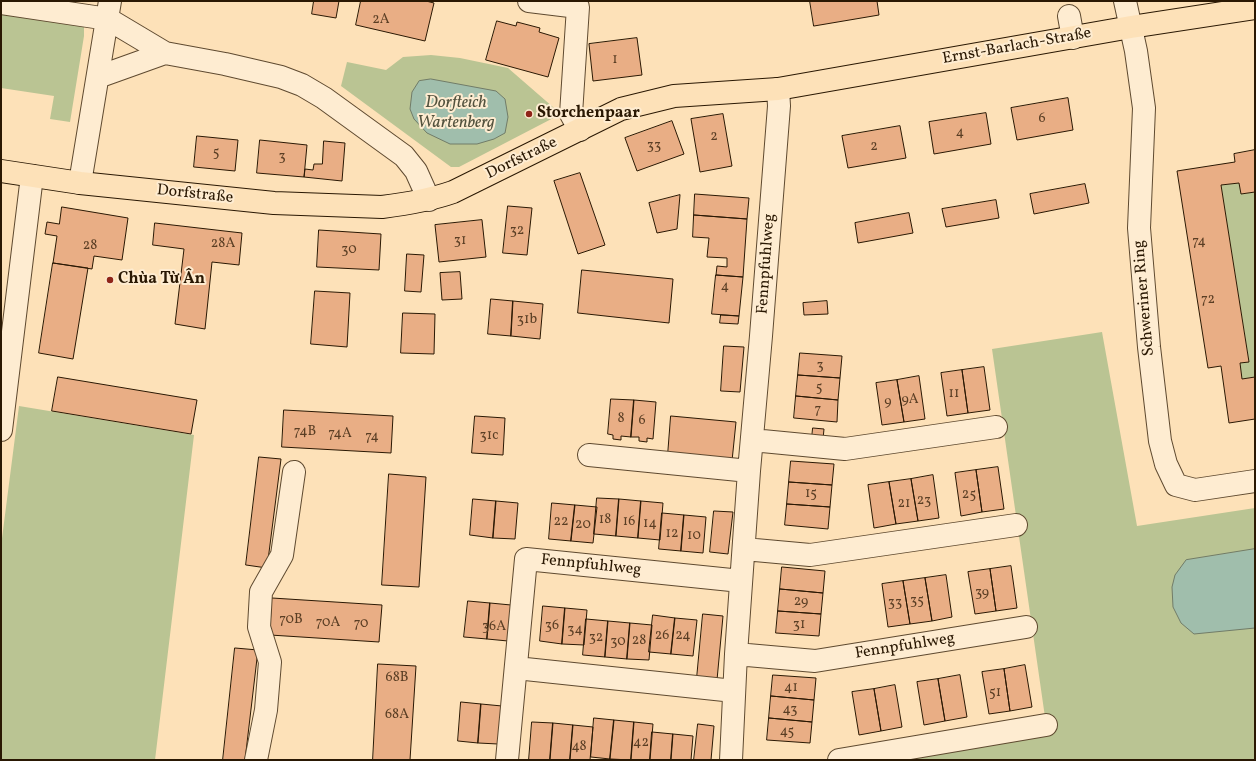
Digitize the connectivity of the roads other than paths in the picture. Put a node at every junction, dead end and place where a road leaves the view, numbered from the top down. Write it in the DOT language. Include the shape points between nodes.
graph roads {
  1 [pos="529,1"];
  2 [pos="1125,1"];
  3 [pos="1,4"];
  4 [pos="1255,8"];
  5 [pos="109,10"];
  6 [pos="1069,16"];
  7 [pos="1131,27"];
  8 [pos="1073,38"];
  9 [pos="165,53"];
  10 [pos="98,77"];
  11 [pos="778,89"];
  12 [pos="580,130"];
  13 [pos="1,171"];
  14 [pos="32,176"];
  15 [pos="80,183"];
  16 [pos="429,200"];
  17 [pos="996,426"];
  18 [pos="1,430"];
  19 [pos="752,440"];
  20 [pos="589,454"];
  21 [pos="749,471"];
  22 [pos="294,472"];
  23 [pos="1255,481"];
  24 [pos="1016,524"];
  25 [pos="744,549"];
  26 [pos="741,581"];
  27 [pos="1026,627"];
  28 [pos="736,654"];
  29 [pos="516,668"];
  30 [pos="734,691"];
  31 [pos="1046,725"];
  32 [pos="256,760"];
  33 [pos="507,760"];
  34 [pos="731,760"];
  35 [pos="839,760"];
  1 -- 12 [label="street" via="578,7 571,114"];
  2 -- 7 [label="street, Schweriner Ring"];
  3 -- 5 [label="street"];
  4 -- 7 [label="main road, Ernst-Barlach-Straße"];
  5 -- 9 [label="street"];
  5 -- 10 [label="street"];
  6 -- 8 [label="street"];
  7 -- 8 [label="main road, Ernst-Barlach-Straße"];
  7 -- 23 [label="street, Schweriner Ring" via="1144,108 1139,228 1149,347 1160,441 1166,464 1176,485 1195,490"];
  8 -- 11 [label="main road, Ernst-Barlach-Straße"];
  9 -- 10 [label="street"];
  9 -- 16 [label="street" via="281,77 302,85 404,156 416,171"];
  10 -- 15 [label="street"];
  11 -- 12 [label="main road, Dorfstraße" via="674,96 621,109"];
  11 -- 19 [label="street, Fennpfuhlweg" via="779,106"];
  12 -- 16 [label="main road, Dorfstraße" via="454,192"];
  13 -- 14 [label="main road, Dorfstraße"];
  14 -- 15 [label="main road, Dorfstraße"];
  14 -- 18 [label="street"];
  15 -- 16 [label="main road, Dorfstraße" via="274,203 382,207"];
  17 -- 19 [label="street" via="845,449"];
  19 -- 21 [label="street, Fennpfuhlweg"];
  20 -- 21 [label="street"];
  21 -- 25 [label="street, Fennpfuhlweg"];
  22 -- 32 [label="street" via="282,555 261,592 259,627 270,662 266,710"];
  24 -- 25 [label="street" via="810,555"];
  25 -- 26 [label="street, Fennpfuhlweg"];
  26 -- 28 [label="street, Fennpfuhlweg"];
  26 -- 29 [label="street, Fennpfuhlweg" via="526,559"];
  27 -- 28 [label="street, Fennpfuhlweg" via="815,661"];
  28 -- 30 [label="street, Fennpfuhlweg"];
  29 -- 30 [label="street"];
  29 -- 33 [label="street, Fennpfuhlweg"];
  30 -- 34 [label="street, Fennpfuhlweg"];
  31 -- 35 [label="street"];
}
